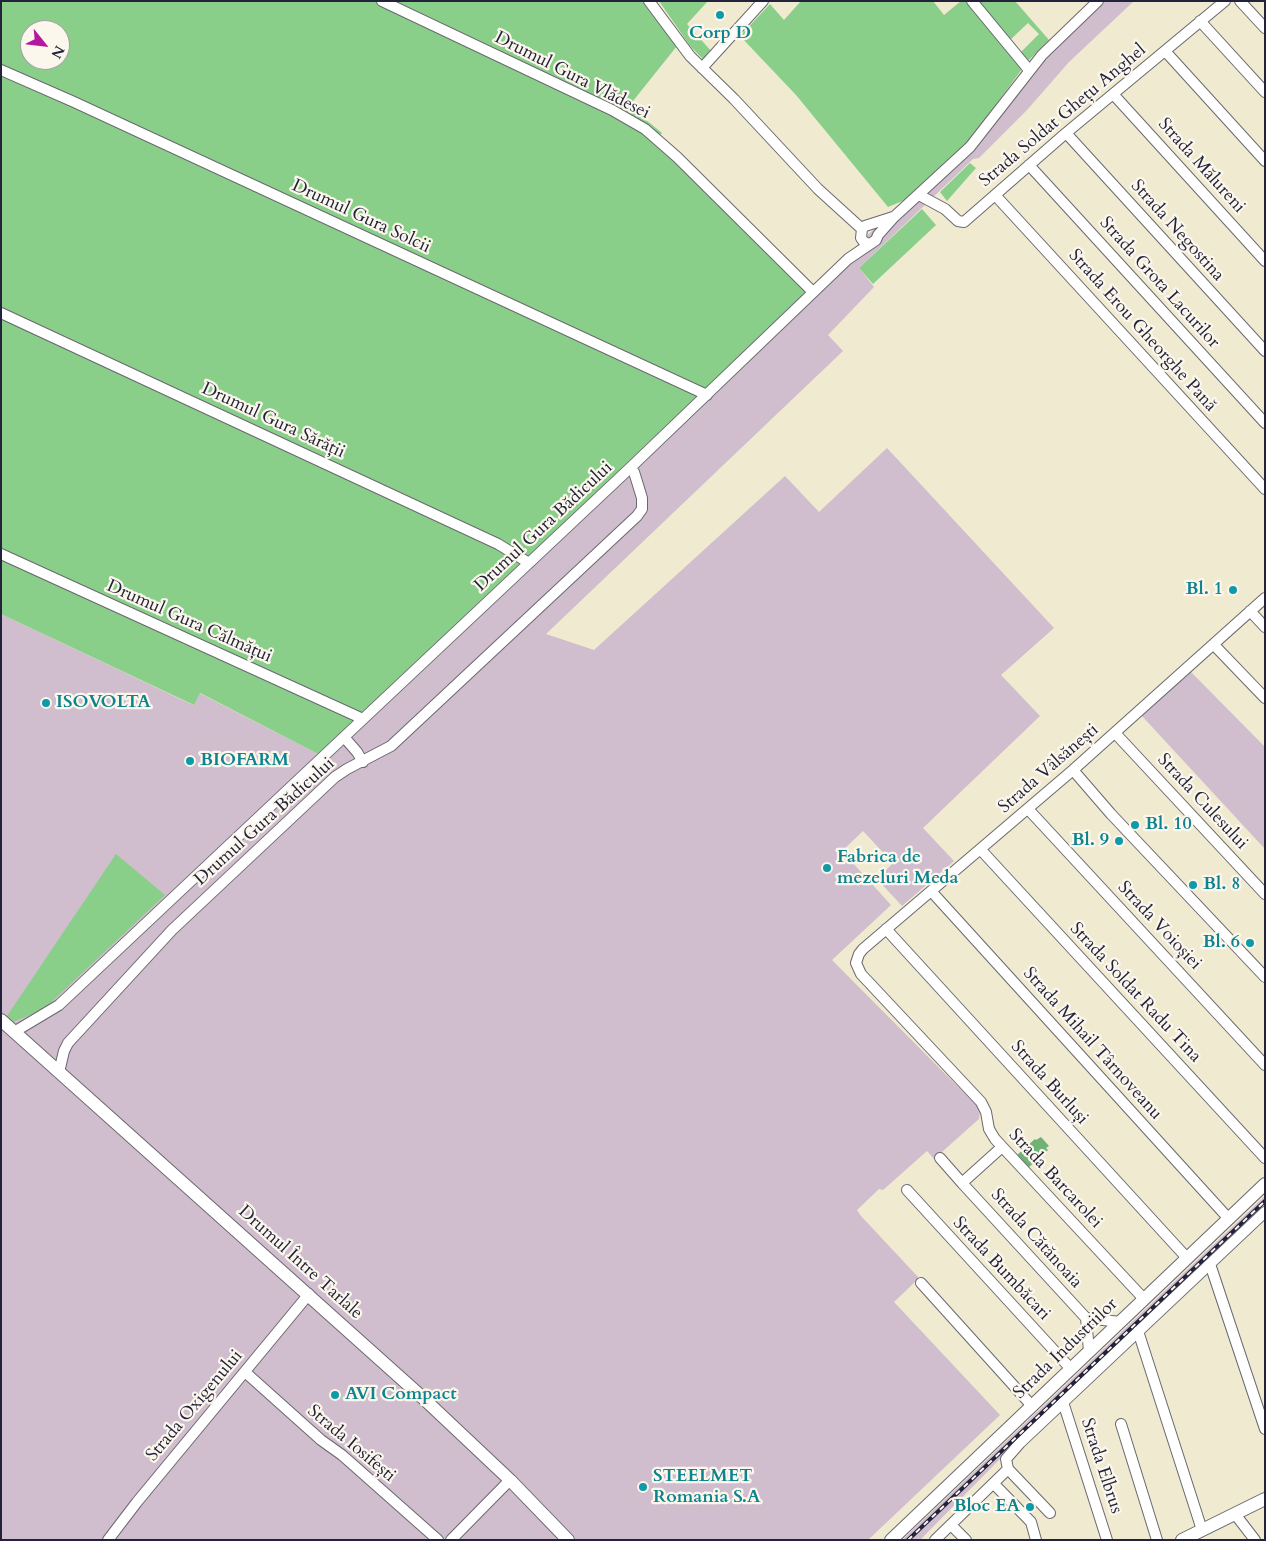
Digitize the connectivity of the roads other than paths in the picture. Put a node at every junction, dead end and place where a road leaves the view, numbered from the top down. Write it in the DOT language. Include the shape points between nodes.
graph roads {
  1 [pos="382,1"];
  2 [pos="649,1"];
  3 [pos="762,1"];
  4 [pos="972,1"];
  5 [pos="1098,1"];
  6 [pos="1225,1"];
  7 [pos="1240,1"];
  8 [pos="1200,21"];
  9 [pos="1265,28"];
  10 [pos="1164,51"];
  11 [pos="702,68"];
  12 [pos="1,70"];
  13 [pos="1029,70"];
  14 [pos="1265,92"];
  15 [pos="1113,94"];
  16 [pos="1066,133"];
  17 [pos="1265,161"];
  18 [pos="1029,165"];
  19 [pos="995,194"];
  20 [pos="919,195"];
  21 [pos="894,217"];
  22 [pos="864,230"];
  23 [pos="878,235"];
  24 [pos="869,244"];
  25 [pos="848,259"];
  26 [pos="1265,261"];
  27 [pos="814,292"];
  28 [pos="1,313"];
  29 [pos="1265,351"];
  30 [pos="707,395"];
  31 [pos="1265,423"];
  32 [pos="630,468"];
  33 [pos="1265,489"];
  34 [pos="1,554"];
  35 [pos="529,562"];
  36 [pos="1265,598"];
  37 [pos="1250,611"];
  38 [pos="1265,626"];
  39 [pos="1214,644"];
  40 [pos="1265,698"];
  41 [pos="363,719"];
  42 [pos="1114,733"];
  43 [pos="344,737"];
  44 [pos="363,762"];
  45 [pos="1073,770"];
  46 [pos="1028,809"];
  47 [pos="981,850"];
  48 [pos="931,891"];
  49 [pos="1265,894"];
  50 [pos="886,929"];
  51 [pos="856,963"];
  52 [pos="1265,977"];
  53 [pos="1,1020"];
  54 [pos="14,1032"];
  55 [pos="1265,1065"];
  56 [pos="59,1072"];
  57 [pos="1002,1147"];
  58 [pos="940,1158"];
  59 [pos="1265,1158"];
  60 [pos="962,1182"];
  61 [pos="1265,1184"];
  62 [pos="906,1190"];
  63 [pos="1264,1215"];
  64 [pos="1229,1219"];
  65 [pos="1187,1258"];
  66 [pos="1210,1264"];
  67 [pos="920,1283"];
  68 [pos="309,1294"];
  69 [pos="1144,1299"];
  70 [pos="1086,1318"];
  71 [pos="1120,1322"];
  72 [pos="1138,1331"];
  73 [pos="1090,1351"];
  74 [pos="1071,1369"];
  75 [pos="245,1372"];
  76 [pos="1063,1402"];
  77 [pos="1032,1406"];
  78 [pos="1121,1424"];
  79 [pos="1265,1429"];
  80 [pos="1008,1469"];
  81 [pos="510,1480"];
  82 [pos="994,1484"];
  83 [pos="1265,1499"];
  84 [pos="1050,1513"];
  85 [pos="1235,1514"];
  86 [pos="951,1525"];
  87 [pos="1202,1530"];
  88 [pos="1186,1539"];
  89 [pos="108,1540"];
  90 [pos="438,1540"];
  91 [pos="451,1540"];
  92 [pos="568,1540"];
  93 [pos="891,1540"];
  94 [pos="936,1540"];
  95 [pos="966,1540"];
  96 [pos="1036,1540"];
  97 [pos="1107,1540"];
  98 [pos="1157,1540"];
  99 [pos="1255,1540"];
  1 -- 27 [label="street, Drumul Gura Vlădesei" via="612,110 645,129"];
  2 -- 11 [label="street"];
  3 -- 11 [label="street"];
  4 -- 13 [label="street"];
  5 -- 13 [label="street"];
  6 -- 8 [label="street, Strada Soldat Ghețu Anghel"];
  7 -- 9 [label="street"];
  8 -- 10 [label="street, Strada Soldat Ghețu Anghel"];
  8 -- 14 [label="street"];
  10 -- 15 [label="street, Strada Soldat Ghețu Anghel"];
  10 -- 17 [label="street"];
  11 -- 22 [label="street" via="812,183"];
  12 -- 30 [label="street, Drumul Gura Solcii"];
  13 -- 20 [label="street" via="970,147"];
  15 -- 16 [label="street, Strada Soldat Ghețu Anghel"];
  15 -- 26 [label="street, Strada Mălureni"];
  16 -- 18 [label="street, Strada Soldat Ghețu Anghel"];
  16 -- 29 [label="street, Strada Negostina"];
  18 -- 19 [label="street, Strada Soldat Ghețu Anghel"];
  18 -- 31 [label="street, Strada Grota Lacurilor"];
  19 -- 20 [label="street, Strada Soldat Ghețu Anghel" via="961,222"];
  19 -- 33 [label="street, Strada Erou Gheorghe Pană"];
  20 -- 21 [label="street"];
  21 -- 22 [label="street"];
  21 -- 23 [label="street"];
  22 -- 23 [label="street" via="876,228"];
  22 -- 24 [label="street" via="864,242"];
  22 -- 25 [label="street"];
  23 -- 24 [label="street, Drumul Gura Bădicului"];
  24 -- 25 [label="street, Drumul Gura Bădicului"];
  25 -- 27 [label="street, Drumul Gura Bădicului"];
  27 -- 30 [label="street, Drumul Gura Bădicului"];
  28 -- 35 [label="street, Drumul Gura Sărății" via="498,544"];
  30 -- 32 [label="street, Drumul Gura Bădicului"];
  32 -- 35 [label="street, Drumul Gura Bădicului"];
  32 -- 44 [label="street, Drumul Gura Bădicului" via="642,498 642,509 637,516 391,746"];
  34 -- 41 [label="street, Drumul Gura Călmățui"];
  35 -- 41 [label="street, Drumul Gura Bădicului"];
  36 -- 37 [label="street, Strada Vâlsănești"];
  37 -- 38 [label="street"];
  37 -- 39 [label="street, Strada Vâlsănești"];
  39 -- 40 [label="street"];
  39 -- 42 [label="street, Strada Vâlsănești"];
  41 -- 43 [label="street, Drumul Gura Bădicului"];
  42 -- 45 [label="street, Strada Vâlsănești"];
  42 -- 49 [label="street, Strada Culesului"];
  43 -- 44 [label="street"];
  43 -- 54 [label="street, Drumul Gura Bădicului" via="59,1005"];
  44 -- 56 [label="street, Drumul Gura Bădicului" via="335,777 172,930 68,1042"];
  45 -- 46 [label="street, Strada Vâlsănești"];
  45 -- 52 [label="street" via="1110,814"];
  46 -- 47 [label="street, Strada Vâlsănești"];
  46 -- 55 [label="street, Strada Voioșiei"];
  47 -- 48 [label="street, Strada Vâlsănești"];
  47 -- 59 [label="street, Strada Soldat Radu Tina"];
  48 -- 50 [label="street, Strada Vâlsănești"];
  48 -- 64 [label="street, Strada Mihail Târnoveanu"];
  50 -- 51 [label="street, Strada Vâlsănești" via="863,949"];
  50 -- 65 [label="street, Strada Burluși"];
  51 -- 57 [label="street, Strada Barcarolei" via="860,974 982,1102 989,1129"];
  53 -- 54 [label="main road, Drumul Între Tarlale"];
  54 -- 56 [label="main road, Drumul Între Tarlale"];
  56 -- 68 [label="main road, Drumul Între Tarlale"];
  57 -- 60 [label="street"];
  57 -- 69 [label="street, Strada Barcarolei"];
  58 -- 60 [label="street, Strada Cătănoaia"];
  60 -- 70 [label="street, Strada Cătănoaia"];
  61 -- 64 [label="main road, Strada Industriilor"];
  62 -- 74 [label="street, Strada Bumbăcari"];
  63 -- 66 [label="street"];
  64 -- 65 [label="main road, Strada Industriilor"];
  65 -- 69 [label="main road, Strada Industriilor"];
  66 -- 72 [label="street"];
  66 -- 79 [label="street"];
  67 -- 77 [label="street"];
  68 -- 75 [label="street, Strada Oxigenului"];
  68 -- 81 [label="main road, Drumul Între Tarlale"];
  69 -- 71 [label="main road, Strada Industriilor"];
  70 -- 71 [label="street"];
  70 -- 73 [label="street"];
  71 -- 73 [label="main road, Strada Industriilor"];
  72 -- 76 [label="street"];
  72 -- 87 [label="street"];
  73 -- 74 [label="main road, Strada Industriilor"];
  74 -- 77 [label="main road, Strada Industriilor"];
  75 -- 89 [label="street, Strada Oxigenului"];
  75 -- 90 [label="street, Strada Iosifești"];
  76 -- 80 [label="street" via="1008,1456"];
  76 -- 97 [label="street, Strada Elbrus"];
  77 -- 93 [label="main road, Strada Industriilor"];
  78 -- 98 [label="street"];
  80 -- 82 [label="street"];
  80 -- 84 [label="street"];
  81 -- 91 [label="street"];
  81 -- 92 [label="main road, Drumul Între Tarlale"];
  82 -- 86 [label="street"];
  82 -- 96 [label="street" via="1031,1522"];
  83 -- 85 [label="main road"];
  85 -- 87 [label="main road"];
  85 -- 99 [label="street"];
  86 -- 94 [label="street"];
  86 -- 95 [label="street"];
  87 -- 88 [label="main road"];
}
